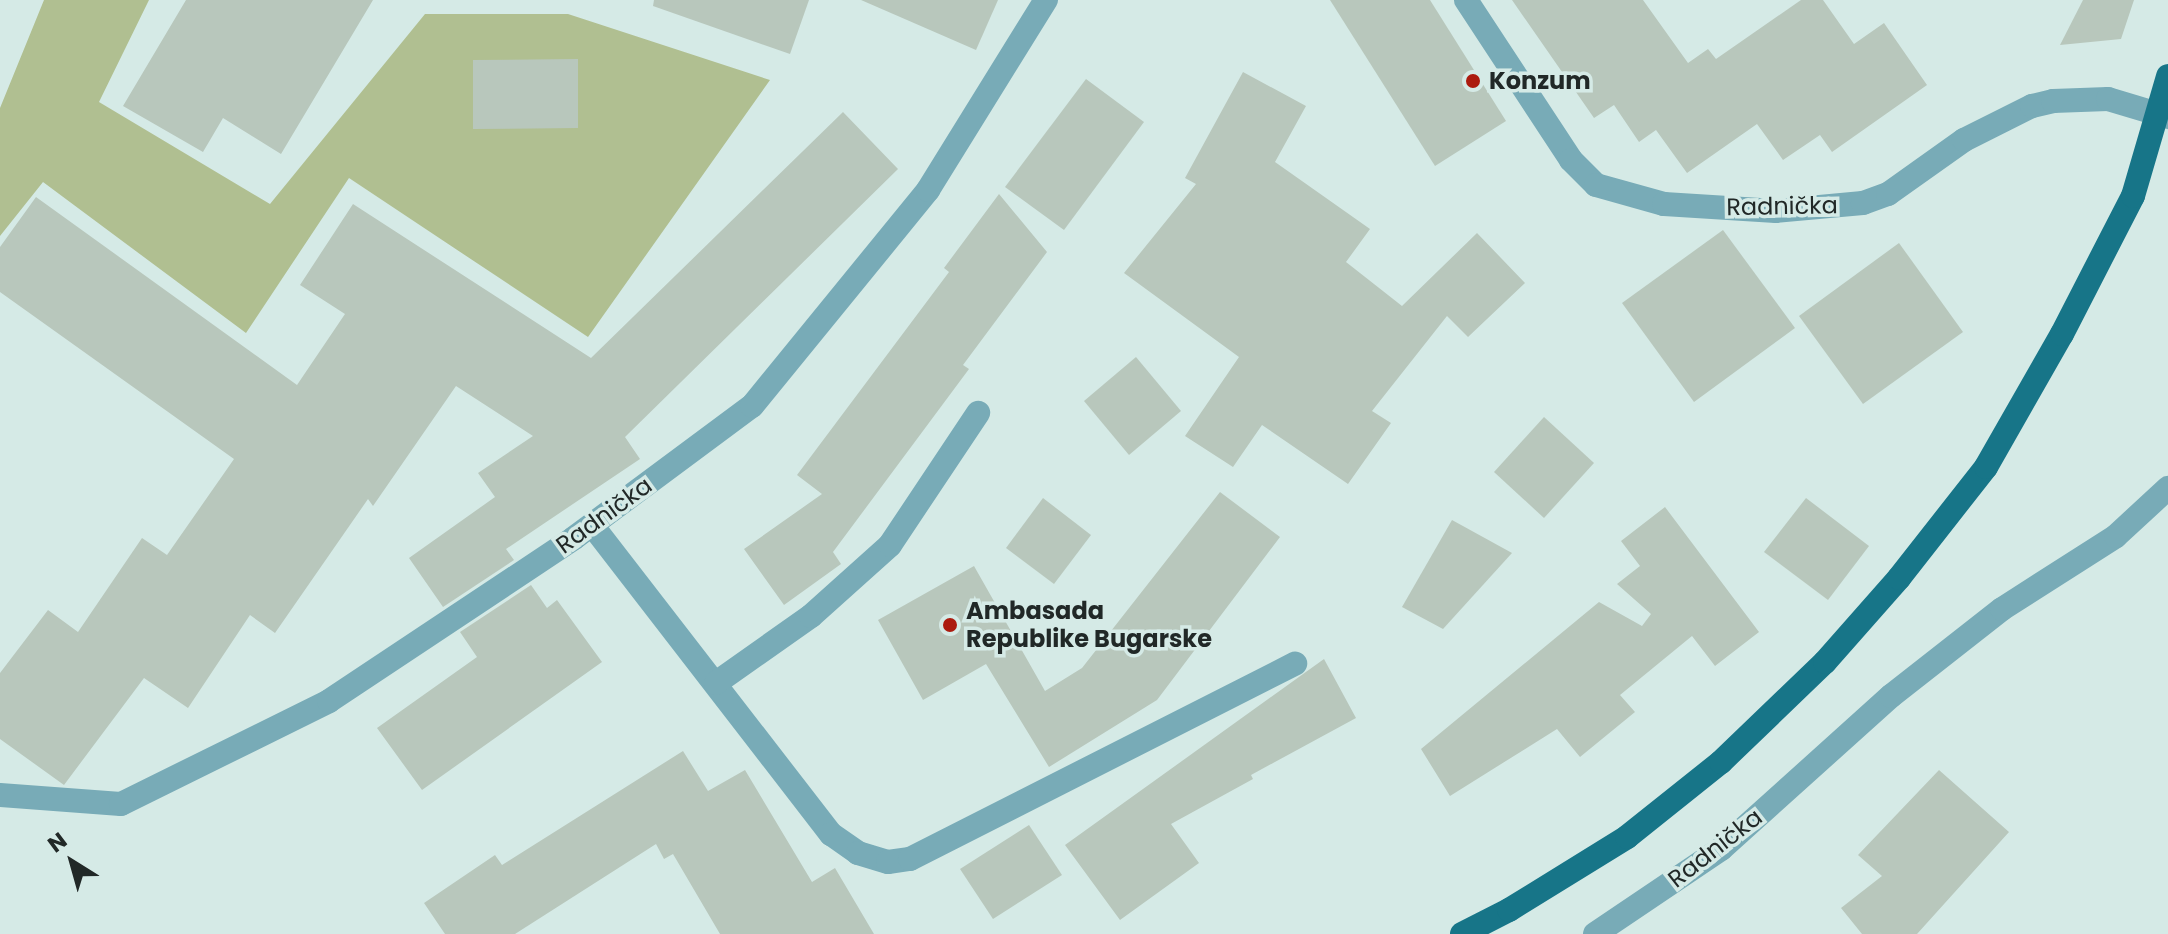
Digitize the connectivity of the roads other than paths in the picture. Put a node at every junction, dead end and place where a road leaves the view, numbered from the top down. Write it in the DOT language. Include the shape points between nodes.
graph roads {
  1 [pos="1046,0"];
  2 [pos="1466,0"];
  3 [pos="2168,76"];
  4 [pos="2168,117"];
  5 [pos="978,413"];
  6 [pos="2168,488"];
  7 [pos="592,525"];
  8 [pos="1295,664"];
  9 [pos="716,683"];
  10 [pos="0,795"];
  11 [pos="1462,934"];
  12 [pos="1595,934"];
  1 -- 7 [label="street, Radnička" via="928,190 752,406"];
  2 -- 4 [label="street, Radnička" via="1571,160 1596,185 1664,204 1776,211 1863,203 1888,194 1964,140 2053,101 2108,99"];
  3 -- 11 [label="main road" via="2133,196 2062,334 1986,467 1899,578 1825,662 1721,762 1627,837"];
  5 -- 9 [label="street" via="890,545 811,616"];
  6 -- 12 [label="street, Radnička" via="2116,536 2002,609 1891,696 1721,849"];
  7 -- 9 [label="street"];
  7 -- 10 [label="street, Radnička" via="329,701 121,804"];
  8 -- 9 [label="street" via="910,859 888,862 858,853 831,834"];
}
